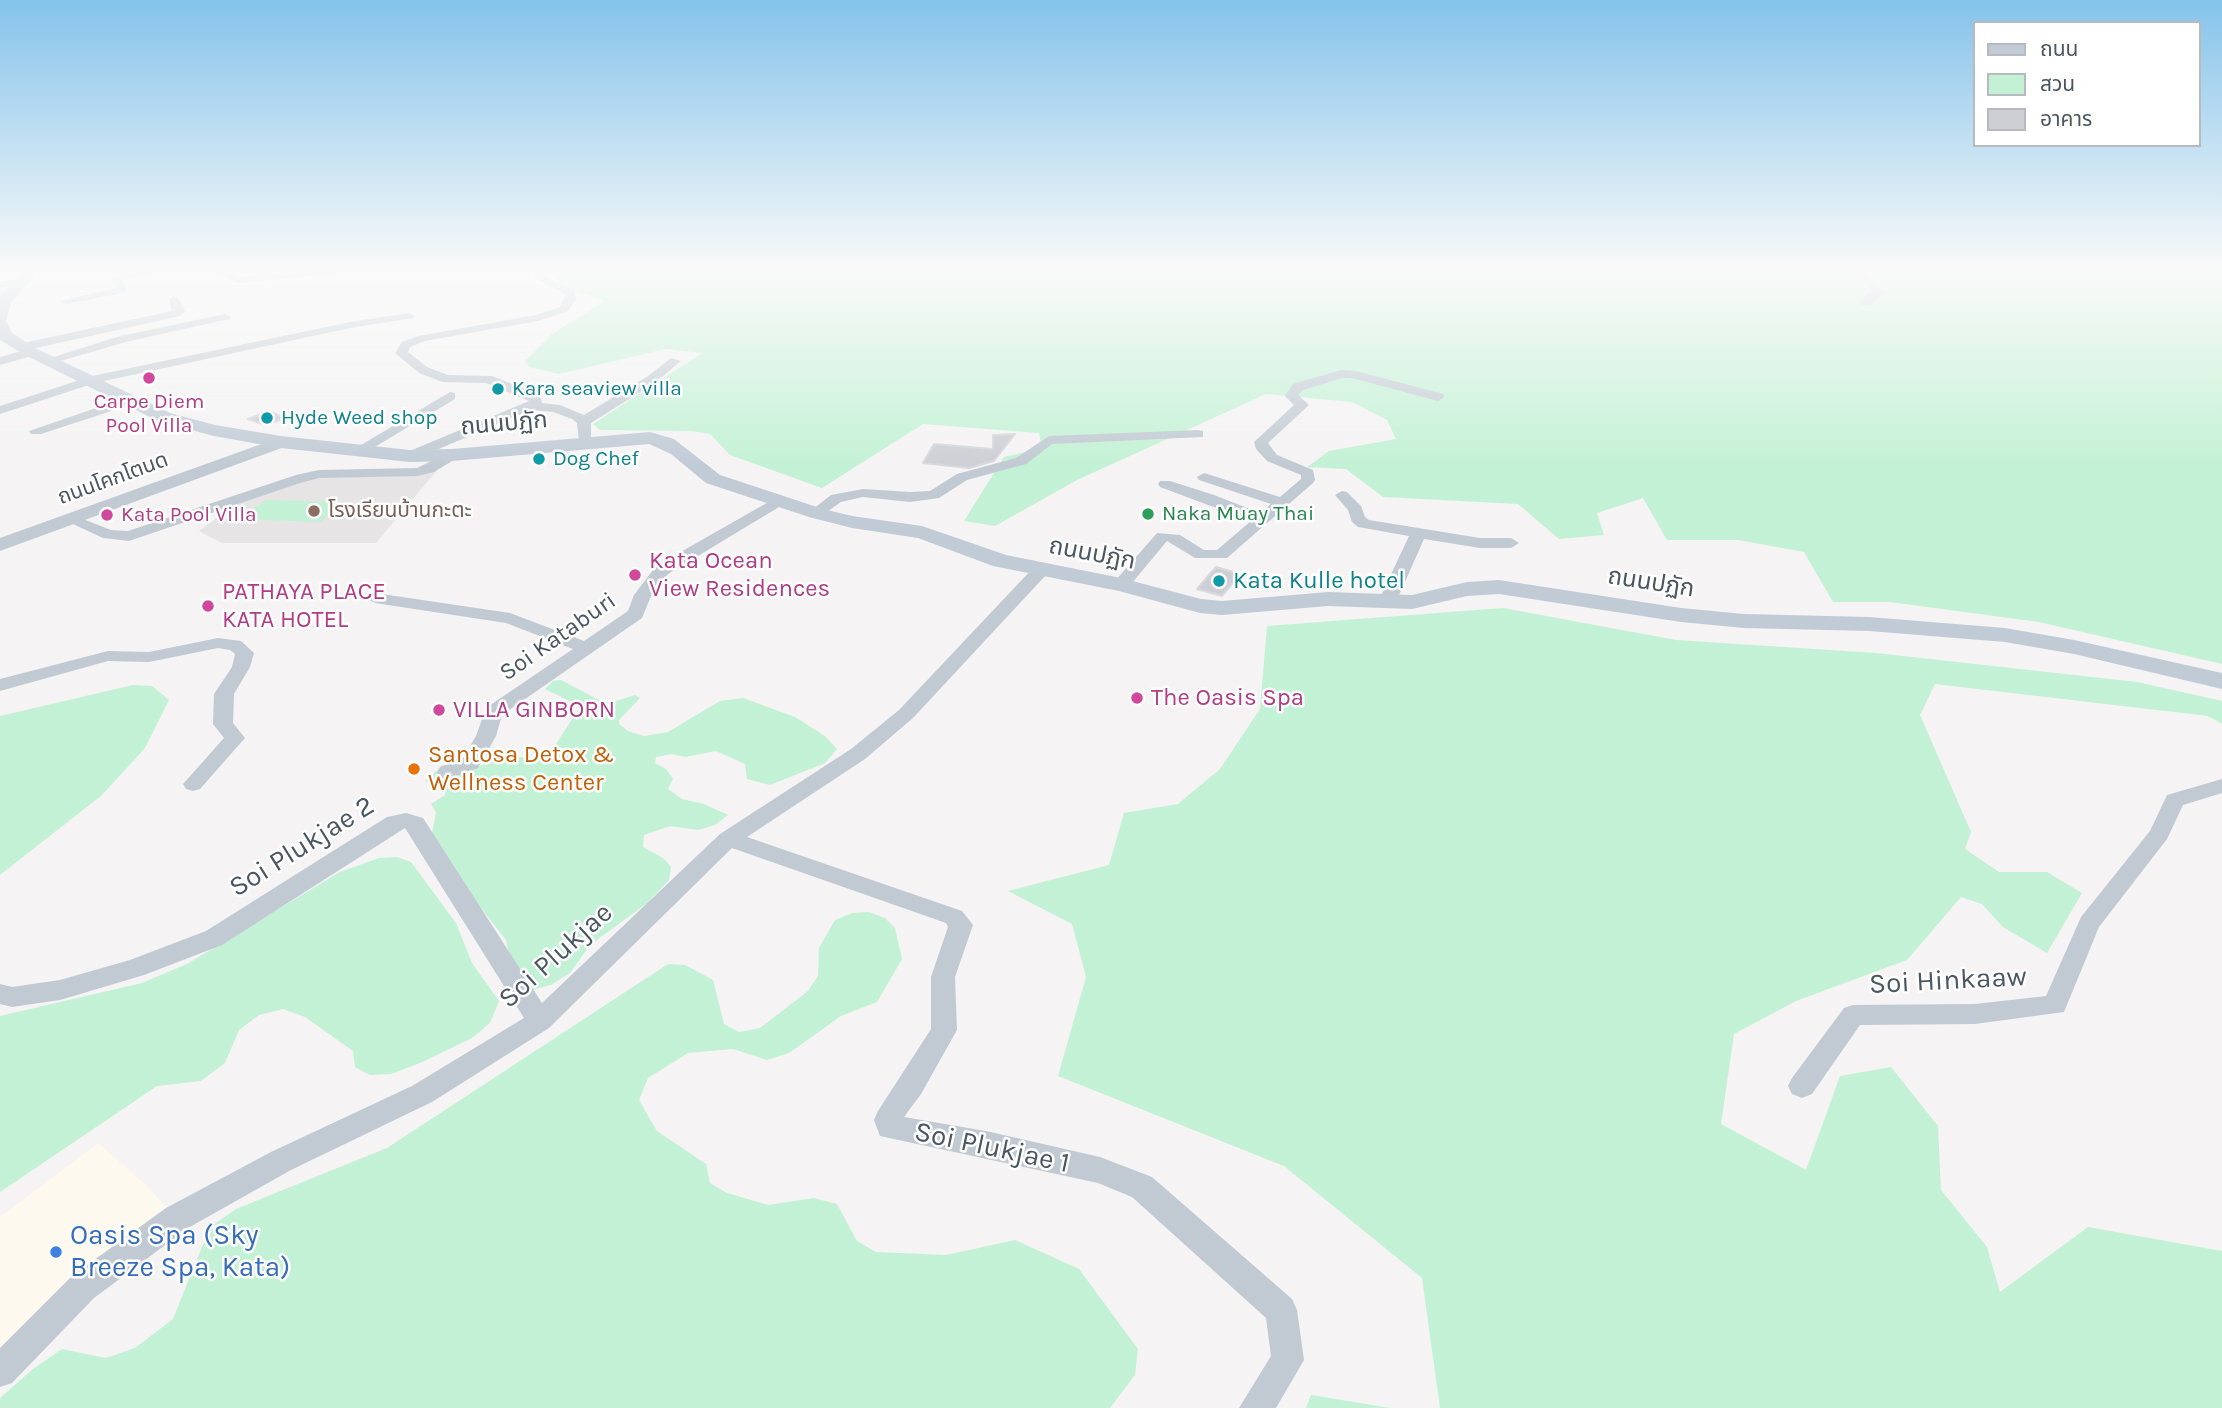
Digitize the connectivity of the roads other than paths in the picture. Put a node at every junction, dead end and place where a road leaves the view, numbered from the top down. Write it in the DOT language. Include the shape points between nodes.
graph roads {
  1 [pos="5,336"];
  2 [pos="97,336"];
  3 [pos="139,336"];
  4 [pos="304,336"];
  5 [pos="435,336"];
  6 [pos="34,353"];
  7 [pos="0,361"];
  8 [pos="674,361"];
  9 [pos="92,380"];
  10 [pos="450,396"];
  11 [pos="1438,397"];
  12 [pos="30,400"];
  13 [pos="131,400"];
  14 [pos="0,402"];
  15 [pos="529,406"];
  16 [pos="0,410"];
  17 [pos="36,431"];
  18 [pos="585,432"];
  19 [pos="1198,434"];
  20 [pos="281,442"];
  21 [pos="358,451"];
  22 [pos="452,455"];
  23 [pos="410,456"];
  24 [pos="1204,477"];
  25 [pos="1164,484"];
  26 [pos="1342,495"];
  27 [pos="779,501"];
  28 [pos="1282,502"];
  29 [pos="816,513"];
  30 [pos="70,519"];
  31 [pos="1260,519"];
  32 [pos="1418,534"];
  33 [pos="1511,543"];
  34 [pos="0,545"];
  35 [pos="1221,555"];
  36 [pos="1040,571"];
  37 [pos="1121,585"];
  38 [pos="375,598"];
  39 [pos="1387,602"];
  40 [pos="586,648"];
  41 [pos="2222,681"];
  42 [pos="0,685"];
  43 [pos="447,772"];
  44 [pos="193,784"];
  45 [pos="2222,786"];
  46 [pos="728,839"];
  47 [pos="0,994"];
  48 [pos="540,1021"];
  49 [pos="1802,1086"];
  50 [pos="0,1371"];
  51 [pos="1256,1408"];
  1 -- 6 [label="main road, ถนนปฏัก"];
  2 -- 6 [label="street"];
  3 -- 6 [label="street"];
  4 -- 9 [label="street"];
  5 -- 15 [label="street" via="405,345 401,352 423,370 446,379 506,384 535,398"];
  6 -- 7 [label="street"];
  6 -- 9 [label="main road, ถนนปฏัก"];
  8 -- 18 [label="street"];
  9 -- 12 [label="street"];
  9 -- 13 [label="main road, ถนนปฏัก"];
  10 -- 21 [label="street"];
  11 -- 28 [label="street" via="1352,373 1298,387 1291,396 1302,405 1261,442 1272,458 1308,473 1308,480"];
  12 -- 14 [label="street"];
  12 -- 16 [label="street"];
  13 -- 17 [label="street"];
  13 -- 20 [label="main road, ถนนปฏัก" via="164,417"];
  15 -- 18 [label="street" via="577,416"];
  15 -- 23 [label="street"];
  18 -- 22 [label="main road, ถนนปฏัก"];
  18 -- 27 [label="main road, ถนนปฏัก" via="667,443 713,479"];
  19 -- 29 [label="street" via="1049,440 1021,461 962,477 934,495 863,493 836,498"];
  20 -- 21 [label="main road, ถนนปฏัก"];
  20 -- 30 [label="street, ถนนโคกโตนด"];
  21 -- 23 [label="main road, ถนนปฏัก"];
  22 -- 23 [label="main road, ถนนปฏัก"];
  22 -- 30 [label="street" via="417,472 319,474 296,479 129,536 109,535"];
  24 -- 28 [label="street"];
  25 -- 31 [label="street"];
  26 -- 32 [label="street" via="1364,524"];
  27 -- 29 [label="main road, ถนนปฏัก"];
  27 -- 40 [label="street, Soi Kataburi" via="662,570 643,595 636,614"];
  28 -- 31 [label="street"];
  29 -- 36 [label="main road, ถนนปฏัก" via="922,532"];
  30 -- 34 [label="street, ถนนโคกโตนด"];
  31 -- 35 [label="street"];
  32 -- 33 [label="street" via="1480,544"];
  32 -- 39 [label="street"];
  35 -- 37 [label="street" via="1201,555 1163,536"];
  36 -- 37 [label="main road, ถนนปฏัก"];
  36 -- 46 [label="street, Soi Plukjae" via="906,714 858,754"];
  37 -- 39 [label="main road, ถนนปฏัก" via="1222,608 1328,599"];
  38 -- 40 [label="street" via="510,618"];
  39 -- 41 [label="main road, ถนนปฏัก" via="1467,589 1532,590 1744,621 1869,624 2005,635"];
  40 -- 43 [label="street, Soi Kataburi" via="493,712 471,763"];
  42 -- 44 [label="street" via="108,656 149,657 218,643 234,645 245,653 224,694 223,724 235,738"];
  45 -- 49 [label="street, Soi Hinkaaw" via="2174,800 2159,834 2089,923 2055,1004 1975,1014 1853,1015"];
  46 -- 48 [label="street, Soi Plukjae"];
  46 -- 51 [label="street, Soi Plukjae 1" via="954,917 961,925 943,977 944,1030 888,1120 890,1127 1100,1170 1142,1187 1281,1310 1288,1360"];
  47 -- 48 [label="street, Soi Plukjae 2" via="12,997 60,990 214,938 395,822 406,820 415,823"];
  48 -- 50 [label="street, Soi Plukjae" via="422,1094 281,1161 177,1218 83,1287"];
}
